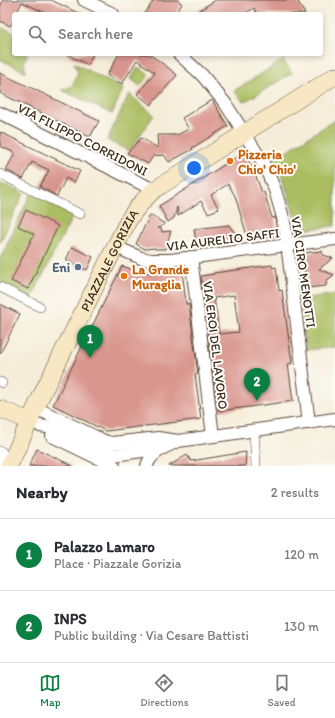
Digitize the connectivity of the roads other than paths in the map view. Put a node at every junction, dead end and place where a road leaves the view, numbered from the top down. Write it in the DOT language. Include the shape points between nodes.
graph roads {
  1 [pos="84,0"];
  2 [pos="109,12"];
  3 [pos="181,56"];
  4 [pos="335,76"];
  5 [pos="0,113"];
  6 [pos="244,133"];
  7 [pos="0,174"];
  8 [pos="154,190"];
  9 [pos="80,214"];
  10 [pos="335,239"];
  11 [pos="287,245"];
  12 [pos="116,247"];
  13 [pos="191,257"];
  14 [pos="0,287"];
  15 [pos="40,307"];
  16 [pos="0,409"];
  17 [pos="35,418"];
  18 [pos="335,419"];
  19 [pos="309,423"];
  20 [pos="254,431"];
  21 [pos="213,436"];
  22 [pos="178,441"];
  23 [pos="163,448"];
  24 [pos="0,454"];
  25 [pos="2,466"];
  26 [pos="9,466"];
  27 [pos="114,466"];
  28 [pos="147,466"];
  29 [pos="256,466"];
  1 -- 2 [label="street"];
  3 -- 6 [label="street, VIA CIRO MENOTTI" via="214,88"];
  4 -- 6 [label="main road, PIAZZALE GORIZIA"];
  5 -- 8 [label="street, VIA FILIPPO CORRIDONI"];
  6 -- 8 [label="main road, PIAZZALE GORIZIA"];
  6 -- 11 [label="street, VIA CIRO MENOTTI" via="275,190"];
  7 -- 9 [label="street"];
  8 -- 12 [label="main road, PIAZZALE GORIZIA" via="135,210"];
  10 -- 11 [label="street, VIA AURELIO SAFFI"];
  11 -- 13 [label="street, VIA AURELIO SAFFI"];
  11 -- 19 [label="street, VIA CIRO MENOTTI"];
  12 -- 13 [label="street, VIA AURELIO SAFFI" via="151,260"];
  12 -- 17 [label="main road, PIAZZALE GORIZIA"];
  13 -- 21 [label="street, VIA EROI DEL LAVORO"];
  14 -- 15 [label="street"];
  16 -- 17 [label="main road"];
  17 -- 22 [label="street" via="112,443 158,438"];
  17 -- 23 [label="street" via="110,454"];
  17 -- 26 [label="main road, PIAZZALE GORIZIA"];
  17 -- 27 [label="street" via="50,435"];
  18 -- 19 [label="street"];
  19 -- 20 [label="street"];
  20 -- 21 [label="street"];
  20 -- 29 [label="street"];
  21 -- 22 [label="street"];
  22 -- 23 [label="street"];
  23 -- 28 [label="street" via="152,456"];
  24 -- 25 [label="street"];
}
